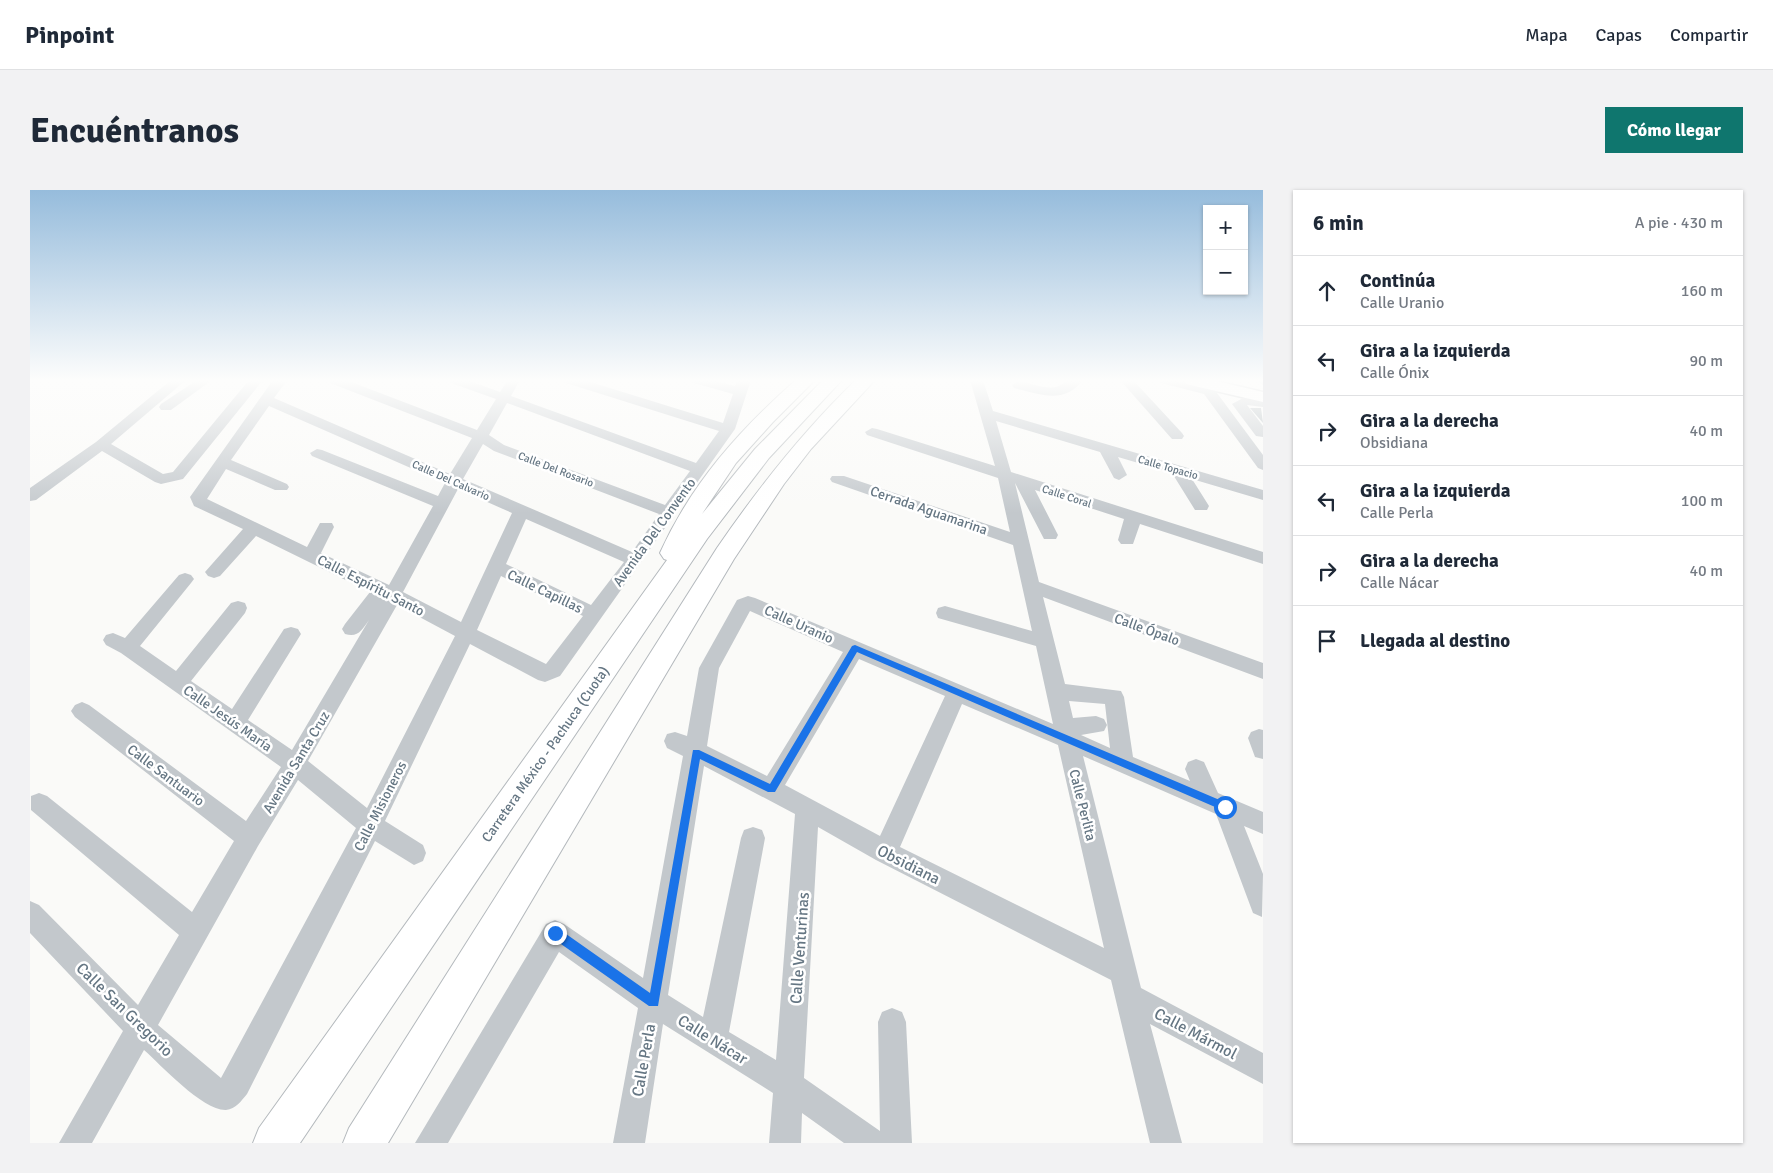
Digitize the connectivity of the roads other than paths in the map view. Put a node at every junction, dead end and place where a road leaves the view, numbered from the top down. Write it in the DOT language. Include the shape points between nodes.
graph roads {
  1 [pos="111,424"];
  2 [pos="128,424"];
  3 [pos="136,424"];
  4 [pos="217,424"];
  5 [pos="249,424"];
  6 [pos="323,424"];
  7 [pos="450,424"];
  8 [pos="487,424"];
  9 [pos="595,424"];
  10 [pos="713,424"];
  11 [pos="730,424"];
  12 [pos="760,424"];
  13 [pos="788,424"];
  14 [pos="822,424"];
  15 [pos="835,424"];
  16 [pos="991,424"];
  17 [pos="1023,424"];
  18 [pos="1167,424"];
  19 [pos="1235,424"];
  20 [pos="728,429"];
  21 [pos="1237,429"];
  22 [pos="872,432"];
  23 [pos="1262,433"];
  24 [pos="480,436"];
  25 [pos="1177,436"];
  26 [pos="810,439"];
  27 [pos="103,446"];
  28 [pos="1106,449"];
  29 [pos="317,453"];
  30 [pos="223,462"];
  31 [pos="1263,465"];
  32 [pos="699,469"];
  33 [pos="1178,470"];
  34 [pos="1119,475"];
  35 [pos="838,479"];
  36 [pos="1014,479"];
  37 [pos="454,481"];
  38 [pos="30,486"];
  39 [pos="281,487"];
  40 [pos="1263,494"];
  41 [pos="30,496"];
  42 [pos="442,504"];
  43 [pos="1201,506"];
  44 [pos="521,511"];
  45 [pos="668,512"];
  46 [pos="1133,516"];
  47 [pos="253,528"];
  48 [pos="326,528"];
  49 [pos="1050,535"];
  50 [pos="1127,540"];
  51 [pos="1019,541"];
  52 [pos="311,556"];
  53 [pos="1263,558"];
  54 [pos="635,560"];
  55 [pos="497,567"];
  56 [pos="214,572"];
  57 [pos="185,579"];
  58 [pos="1031,586"];
  59 [pos="658,589"];
  60 [pos="387,593"];
  61 [pos="748,603"];
  62 [pos="238,608"];
  63 [pos="945,613"];
  64 [pos="594,614"];
  65 [pos="352,629"];
  66 [pos="291,634"];
  67 [pos="466,634"];
  68 [pos="1043,641"];
  69 [pos="855,648"];
  70 [pos="1263,671"];
  71 [pos="545,674"];
  72 [pos="178,683"];
  73 [pos="1055,691"];
  74 [pos="957,692"];
  75 [pos="82,711"];
  76 [pos="234,724"];
  77 [pos="1096,725"];
  78 [pos="1065,733"];
  79 [pos="686,747"];
  80 [pos="1124,762"];
  81 [pos="295,764"];
  82 [pos="1196,769"];
  83 [pos="771,789"];
  84 [pos="38,802"];
  85 [pos="1217,803"];
  86 [pos="807,809"];
  87 [pos="1263,823"];
  88 [pos="370,825"];
  89 [pos="249,838"];
  90 [pos="754,838"];
  91 [pos="885,852"];
  92 [pos="414,853"];
  93 [pos="1262,904"];
  94 [pos="30,914"];
  95 [pos="196,932"];
  96 [pos="1126,984"];
  97 [pos="654,1002"];
  98 [pos="892,1022"];
  99 [pos="141,1029"];
  100 [pos="712,1039"];
  101 [pos="1263,1069"];
  102 [pos="790,1086"];
  103 [pos="227,1095"];
  104 [pos="75,1143"];
  105 [pos="274,1143"];
  106 [pos="364,1143"];
  107 [pos="431,1143"];
  108 [pos="629,1143"];
  109 [pos="785,1143"];
  110 [pos="871,1143"];
  111 [pos="896,1143"];
  112 [pos="1166,1143"];
  1 -- 38 [label="street"];
  2 -- 27 [label="street"];
  3 -- 27 [label="street"];
  4 -- 27 [label="street" via="178,476 168,480"];
  5 -- 30 [label="street"];
  6 -- 37 [label="street, Calle Del Calvario"];
  7 -- 24 [label="street, Calle Del Rosario"];
  8 -- 24 [label="street, Avenida Santa Cruz"];
  9 -- 32 [label="street"];
  10 -- 20 [label="street"];
  11 -- 20 [label="street, Avenida Del Convento"];
  12 -- 59 [label="highway" via="713,477 691,509"];
  13 -- 59 [label="highway, Carretera México - Pachuca (Cuota)" via="743,474"];
  14 -- 26 [label="highway"];
  15 -- 26 [label="highway"];
  16 -- 36 [label="street, Calle Perlita"];
  17 -- 28 [label="street, Calle Topacio"];
  18 -- 25 [label="street"];
  19 -- 21 [label="street"];
  20 -- 32 [label="street, Avenida Del Convento"];
  21 -- 23 [label="street"];
  21 -- 31 [label="street"];
  22 -- 36 [label="street, Calle Coral"];
  24 -- 37 [label="street, Avenida Santa Cruz"];
  24 -- 45 [label="street, Calle Del Rosario" via="499,448"];
  26 -- 106 [label="highway" via="731,545"];
  27 -- 41 [label="street"];
  28 -- 33 [label="street, Calle Topacio"];
  28 -- 34 [label="street"];
  29 -- 42 [label="street"];
  30 -- 39 [label="street"];
  30 -- 47 [label="street, Calle Espíritu Santo" via="198,497 200,502"];
  32 -- 45 [label="street, Avenida Del Convento"];
  33 -- 40 [label="street, Calle Topacio"];
  33 -- 43 [label="street"];
  35 -- 51 [label="street, Cerrada Aguamarina"];
  36 -- 46 [label="street, Calle Coral"];
  36 -- 49 [label="street"];
  36 -- 51 [label="street, Calle Perlita"];
  37 -- 42 [label="street, Avenida Santa Cruz"];
  37 -- 44 [label="street, Calle Del Calvario"];
  42 -- 60 [label="street, Avenida Santa Cruz"];
  44 -- 54 [label="street, Calle Del Calvario"];
  44 -- 55 [label="street, Calle Misioneros"];
  45 -- 54 [label="street, Avenida Del Convento"];
  46 -- 50 [label="street"];
  46 -- 53 [label="street, Calle Coral"];
  47 -- 52 [label="street, Calle Espíritu Santo"];
  47 -- 56 [label="street"];
  48 -- 52 [label="street"];
  51 -- 58 [label="street, Calle Perlita"];
  52 -- 60 [label="street, Calle Espíritu Santo"];
  54 -- 64 [label="street, Avenida Del Convento"];
  55 -- 64 [label="street, Calle Capillas"];
  55 -- 67 [label="street, Calle Misioneros"];
  57 -- 72 [label="street, Calle Jesús María" via="120,644"];
  58 -- 68 [label="street, Calle Perlita"];
  58 -- 70 [label="street, Calle Ópalo"];
  59 -- 105 [label="highway, Carretera México - Pachuca (Cuota)"];
  60 -- 65 [label="street"];
  60 -- 67 [label="street, Calle Espíritu Santo"];
  60 -- 81 [label="street, Avenida Santa Cruz"];
  61 -- 69 [label="street, Calle Uranio"];
  61 -- 79 [label="street, Calle Perla" via="709,668"];
  62 -- 72 [label="street"];
  63 -- 68 [label="street"];
  64 -- 71 [label="street, Avenida Del Convento" via="553,670"];
  66 -- 76 [label="street"];
  67 -- 71 [label="street, Calle Espíritu Santo"];
  67 -- 88 [label="street, Calle Misioneros"];
  68 -- 73 [label="street, Calle Perlita"];
  69 -- 74 [label="street, Calle Uranio"];
  69 -- 83 [label="street"];
  72 -- 76 [label="street, Calle Jesús María"];
  73 -- 78 [label="street, Calle Perlita"];
  73 -- 80 [label="street" via="1114,697"];
  74 -- 78 [label="street, Calle Uranio"];
  74 -- 91 [label="street"];
  75 -- 89 [label="street, Calle Santuario"];
  76 -- 81 [label="street, Calle Jesús María"];
  77 -- 78 [label="street"];
  78 -- 80 [label="street, Calle Uranio"];
  78 -- 96 [label="street, Calle Perlita"];
  79 -- 83 [label="street, Obsidiana"];
  79 -- 97 [label="street, Calle Perla"];
  80 -- 85 [label="street, Calle Uranio"];
  81 -- 88 [label="street, Calle Jesús María"];
  81 -- 89 [label="street, Avenida Santa Cruz"];
  82 -- 85 [label="street"];
  83 -- 86 [label="street, Obsidiana"];
  84 -- 95 [label="street"];
  85 -- 87 [label="street, Calle Uranio"];
  85 -- 93 [label="street"];
  86 -- 91 [label="street, Obsidiana"];
  86 -- 102 [label="street, Calle Venturinas"];
  88 -- 92 [label="street, Calle Jesús María"];
  88 -- 103 [label="street, Calle Misioneros"];
  89 -- 95 [label="street, Avenida Santa Cruz"];
  90 -- 100 [label="street"];
  91 -- 96 [label="street, Obsidiana"];
  94 -- 99 [label="street, Calle San Gregorio"];
  95 -- 99 [label="street, Avenida Santa Cruz"];
  96 -- 101 [label="street, Calle Mármol"];
  96 -- 112 [label="street, Calle Perlita"];
  97 -- 100 [label="street, Calle Nácar"];
  97 -- 107 [label="street, Calle Nácar" via="555,933"];
  97 -- 108 [label="street, Calle Perla"];
  98 -- 111 [label="street"];
  99 -- 103 [label="street, Calle San Gregorio" via="217,1094"];
  99 -- 104 [label="street, Avenida Santa Cruz"];
  100 -- 102 [label="street, Calle Nácar"];
  102 -- 109 [label="street, Calle Venturinas"];
  102 -- 110 [label="street, Calle Nácar"];
}
